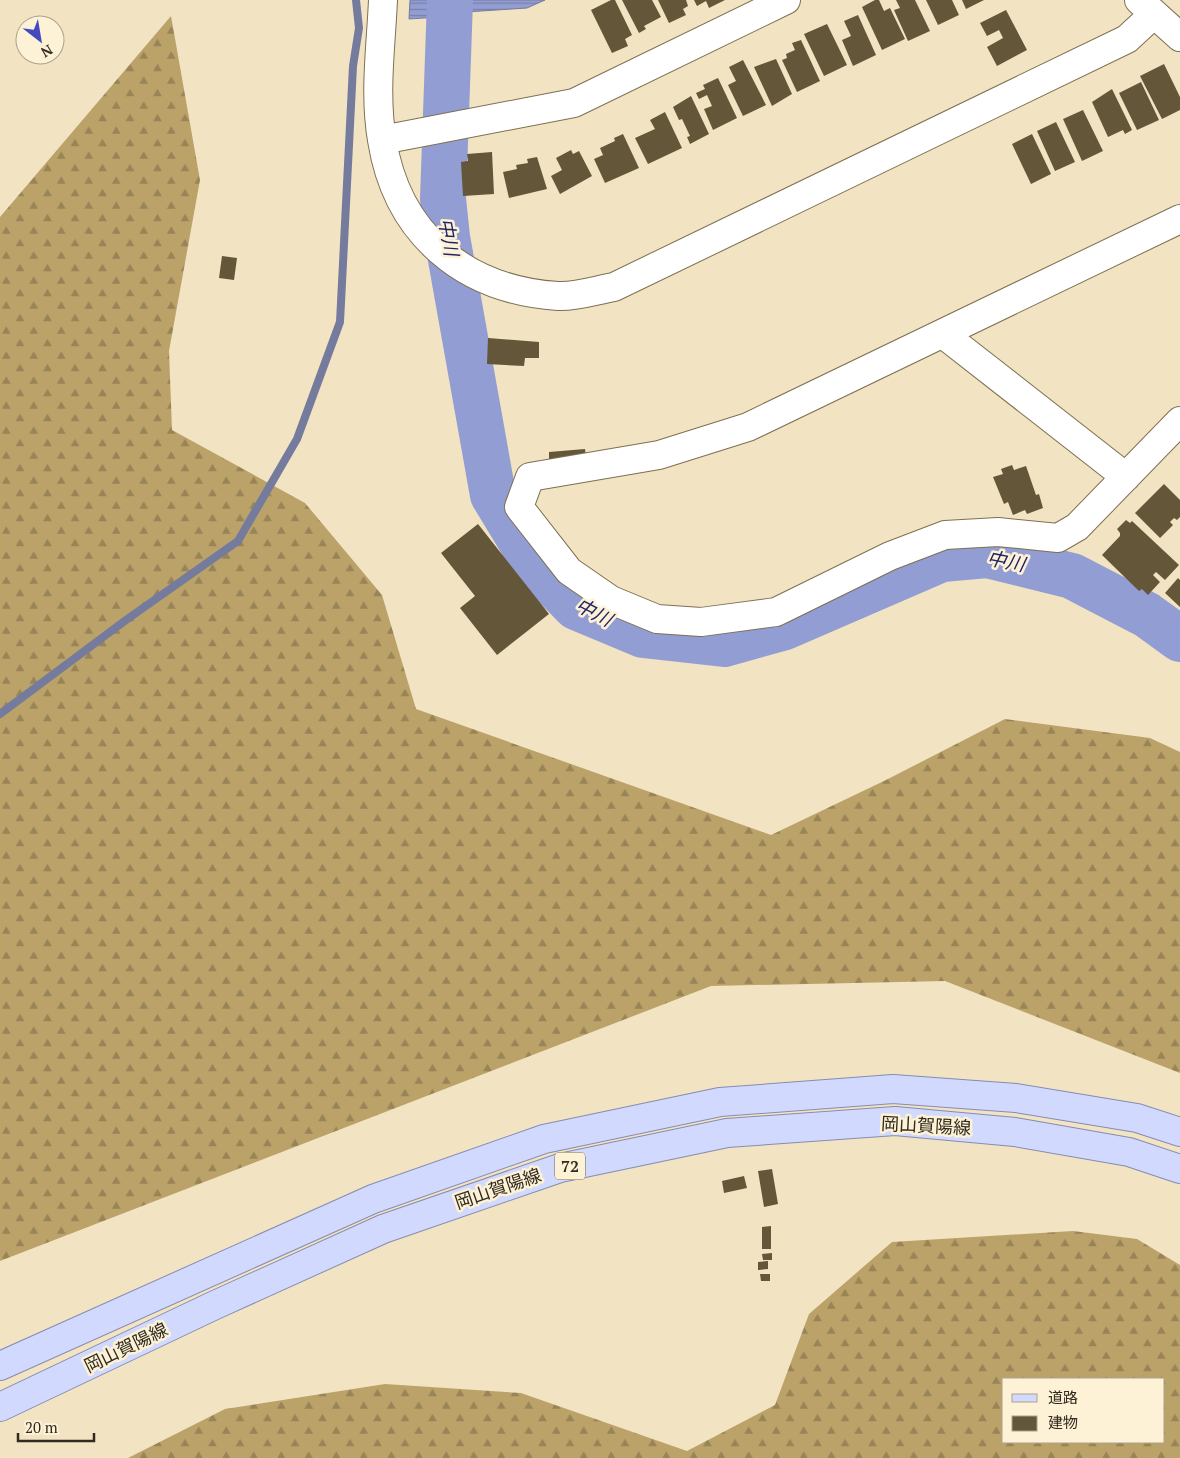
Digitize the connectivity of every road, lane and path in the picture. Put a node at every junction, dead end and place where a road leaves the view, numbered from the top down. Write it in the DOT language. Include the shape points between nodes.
graph roads {
  1 [pos="383,0"];
  2 [pos="786,0"];
  3 [pos="1146,7"];
  4 [pos="1180,37"];
  5 [pos="382,140"];
  6 [pos="1180,219"];
  7 [pos="943,334"];
  8 [pos="1180,421"];
  9 [pos="1126,477"];
  10 [pos="1180,1132"];
  11 [pos="1180,1169"];
  12 [pos="0,1366"];
  13 [pos="0,1407"];
  1 -- 5 [label="street" via="378,100"];
  2 -- 5 [label="street" via="574,104"];
  3 -- 4 [label="street"];
  3 -- 5 [label="street" via="1128,39 614,287 560,296 508,289 465,270 437,250 412,219 393,187"];
  6 -- 7 [label="street"];
  7 -- 9 [label="street"];
  7 -- 9 [label="street" via="748,427 659,455 530,476 518,507 569,572 611,600 657,619 701,622 776,612 890,556 945,535 998,532 1058,538 1077,527"];
  8 -- 9 [label="street"];
  10 -- 12 [label="main road, 岡山賀陽線 / 72" via="1137,1118 1016,1098 893,1089 720,1102 544,1139 373,1199"];
  11 -- 13 [label="main road, 岡山賀陽線 / 72" via="1130,1152 1014,1132 895,1121 727,1133 560,1168 384,1229"];
}
